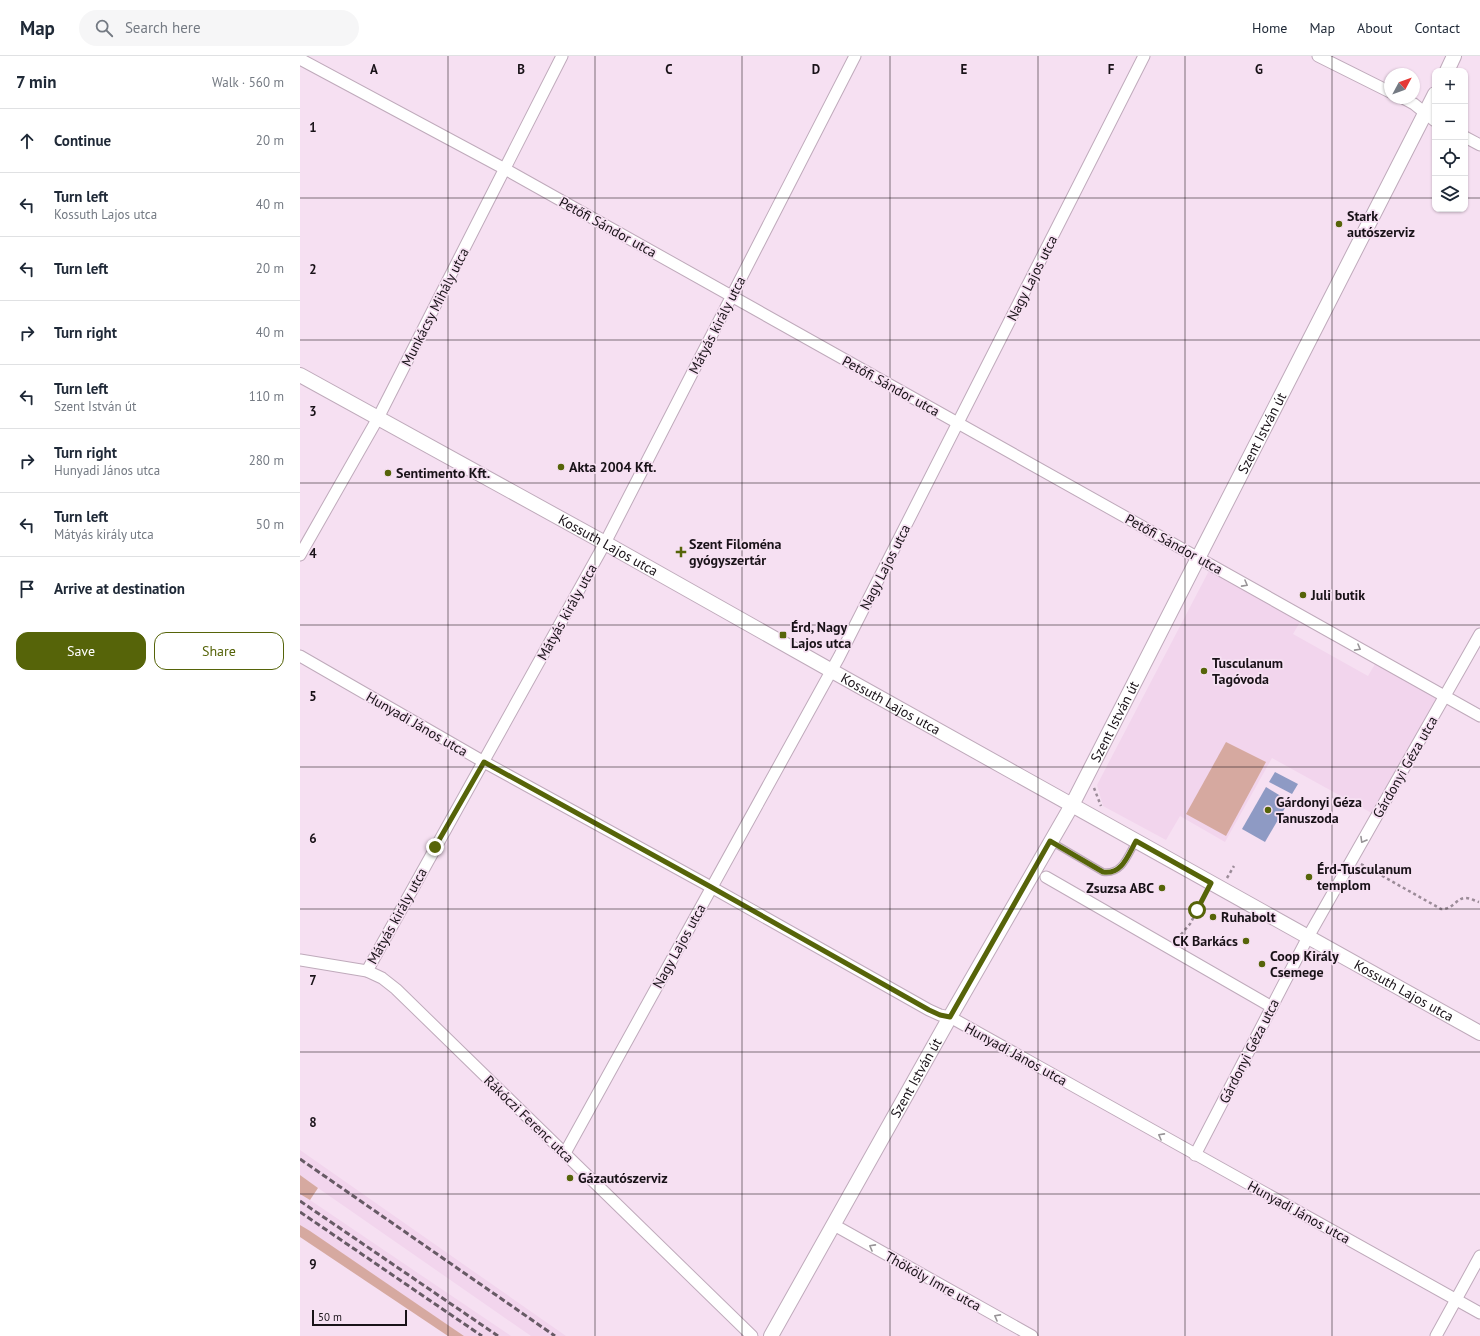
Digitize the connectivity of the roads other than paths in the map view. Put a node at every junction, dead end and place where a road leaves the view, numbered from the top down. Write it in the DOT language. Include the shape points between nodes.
graph roads {
  1 [pos="562,56"];
  2 [pos="855,56"];
  3 [pos="1144,56"];
  4 [pos="1318,56"];
  5 [pos="1454,56"];
  6 [pos="300,59"];
  7 [pos="1448,68"];
  8 [pos="1384,89"];
  9 [pos="1414,104"];
  10 [pos="1433,104"];
  11 [pos="1430,117"];
  12 [pos="1468,139"];
  13 [pos="1480,145"];
  14 [pos="505,169"];
  15 [pos="732,296"];
  16 [pos="300,375"];
  17 [pos="378,418"];
  18 [pos="958,424"];
  19 [pos="606,543"];
  20 [pos="300,555"];
  21 [pos="1198,558"];
  22 [pos="1480,634"];
  23 [pos="300,656"];
  24 [pos="832,672"];
  25 [pos="1445,697"];
  26 [pos="1480,716"];
  27 [pos="484,762"];
  28 [pos="1072,805"];
  29 [pos="1050,841"];
  30 [pos="1136,841"];
  31 [pos="1046,877"];
  32 [pos="711,887"];
  33 [pos="1308,937"];
  34 [pos="300,960"];
  35 [pos="367,971"];
  36 [pos="1272,1007"];
  37 [pos="950,1017"];
  38 [pos="1480,1034"];
  39 [pos="565,1153"];
  40 [pos="1195,1155"];
  41 [pos="834,1225"];
  42 [pos="1480,1256"];
  43 [pos="1456,1299"];
  44 [pos="1480,1313"];
  45 [pos="752,1336"];
  46 [pos="771,1336"];
  47 [pos="1032,1336"];
  48 [pos="1436,1336"];
  1 -- 14 [label="street, Munkácsy Mihály utca"];
  2 -- 15 [label="street, Mátyás király utca"];
  3 -- 18 [label="street, Nagy Lajos utca"];
  4 -- 8 [label="street"];
  5 -- 7 [label="street"];
  6 -- 14 [label="street, Petőfi Sándor utca"];
  9 -- 11 [label="street"];
  10 -- 11 [label="street, Szent István út"];
  11 -- 21 [label="street, Szent István út"];
  12 -- 13 [label="street"];
  14 -- 15 [label="street, Petőfi Sándor utca"];
  14 -- 17 [label="street, Munkácsy Mihály utca"];
  15 -- 18 [label="street, Petőfi Sándor utca"];
  15 -- 19 [label="street, Mátyás király utca"];
  16 -- 17 [label="street, Kossuth Lajos utca"];
  17 -- 19 [label="street, Kossuth Lajos utca"];
  17 -- 20 [label="street, Munkácsy Mihály utca"];
  18 -- 21 [label="street, Petőfi Sándor utca"];
  18 -- 24 [label="street, Nagy Lajos utca"];
  19 -- 24 [label="street, Kossuth Lajos utca"];
  19 -- 27 [label="street, Mátyás király utca"];
  21 -- 25 [label="street, Petőfi Sándor utca, one-way"];
  21 -- 28 [label="street, Szent István út"];
  22 -- 25 [label="street, Gárdonyi Géza utca"];
  23 -- 27 [label="street, Hunyadi János utca"];
  24 -- 28 [label="street, Kossuth Lajos utca"];
  24 -- 32 [label="street, Nagy Lajos utca"];
  25 -- 26 [label="street, Petőfi Sándor utca"];
  25 -- 33 [label="street, Gárdonyi Géza utca, one-way"];
  27 -- 32 [label="street, Hunyadi János utca"];
  27 -- 35 [label="street, Mátyás király utca"];
  28 -- 29 [label="street, Szent István út"];
  28 -- 30 [label="street, Kossuth Lajos utca"];
  29 -- 30 [label="lane" via="1103,872 1111,873 1122,865"];
  29 -- 37 [label="street, Szent István út"];
  30 -- 33 [label="street, Kossuth Lajos utca" via="1216,879"];
  31 -- 36 [label="street"];
  32 -- 37 [label="street, Hunyadi János utca" via="929,1010"];
  32 -- 39 [label="street, Nagy Lajos utca"];
  33 -- 36 [label="street, Gárdonyi Géza utca"];
  33 -- 38 [label="street, Kossuth Lajos utca"];
  34 -- 35 [label="street, Rákóczi Ferenc utca"];
  35 -- 39 [label="street, Rákóczi Ferenc utca" via="396,989"];
  36 -- 40 [label="street, Gárdonyi Géza utca"];
  40 -- 37 [label="street, Hunyadi János utca, one-way"];
  37 -- 41 [label="street, Szent István út"];
  39 -- 45 [label="street, Rákóczi Ferenc utca"];
  40 -- 43 [label="street, Hunyadi János utca"];
  41 -- 46 [label="street, Szent István út"];
  47 -- 41 [label="street, Thököly Imre utca, one-way"];
  42 -- 43 [label="street"];
  43 -- 44 [label="street, Hunyadi János utca"];
  43 -- 48 [label="street"];
}
